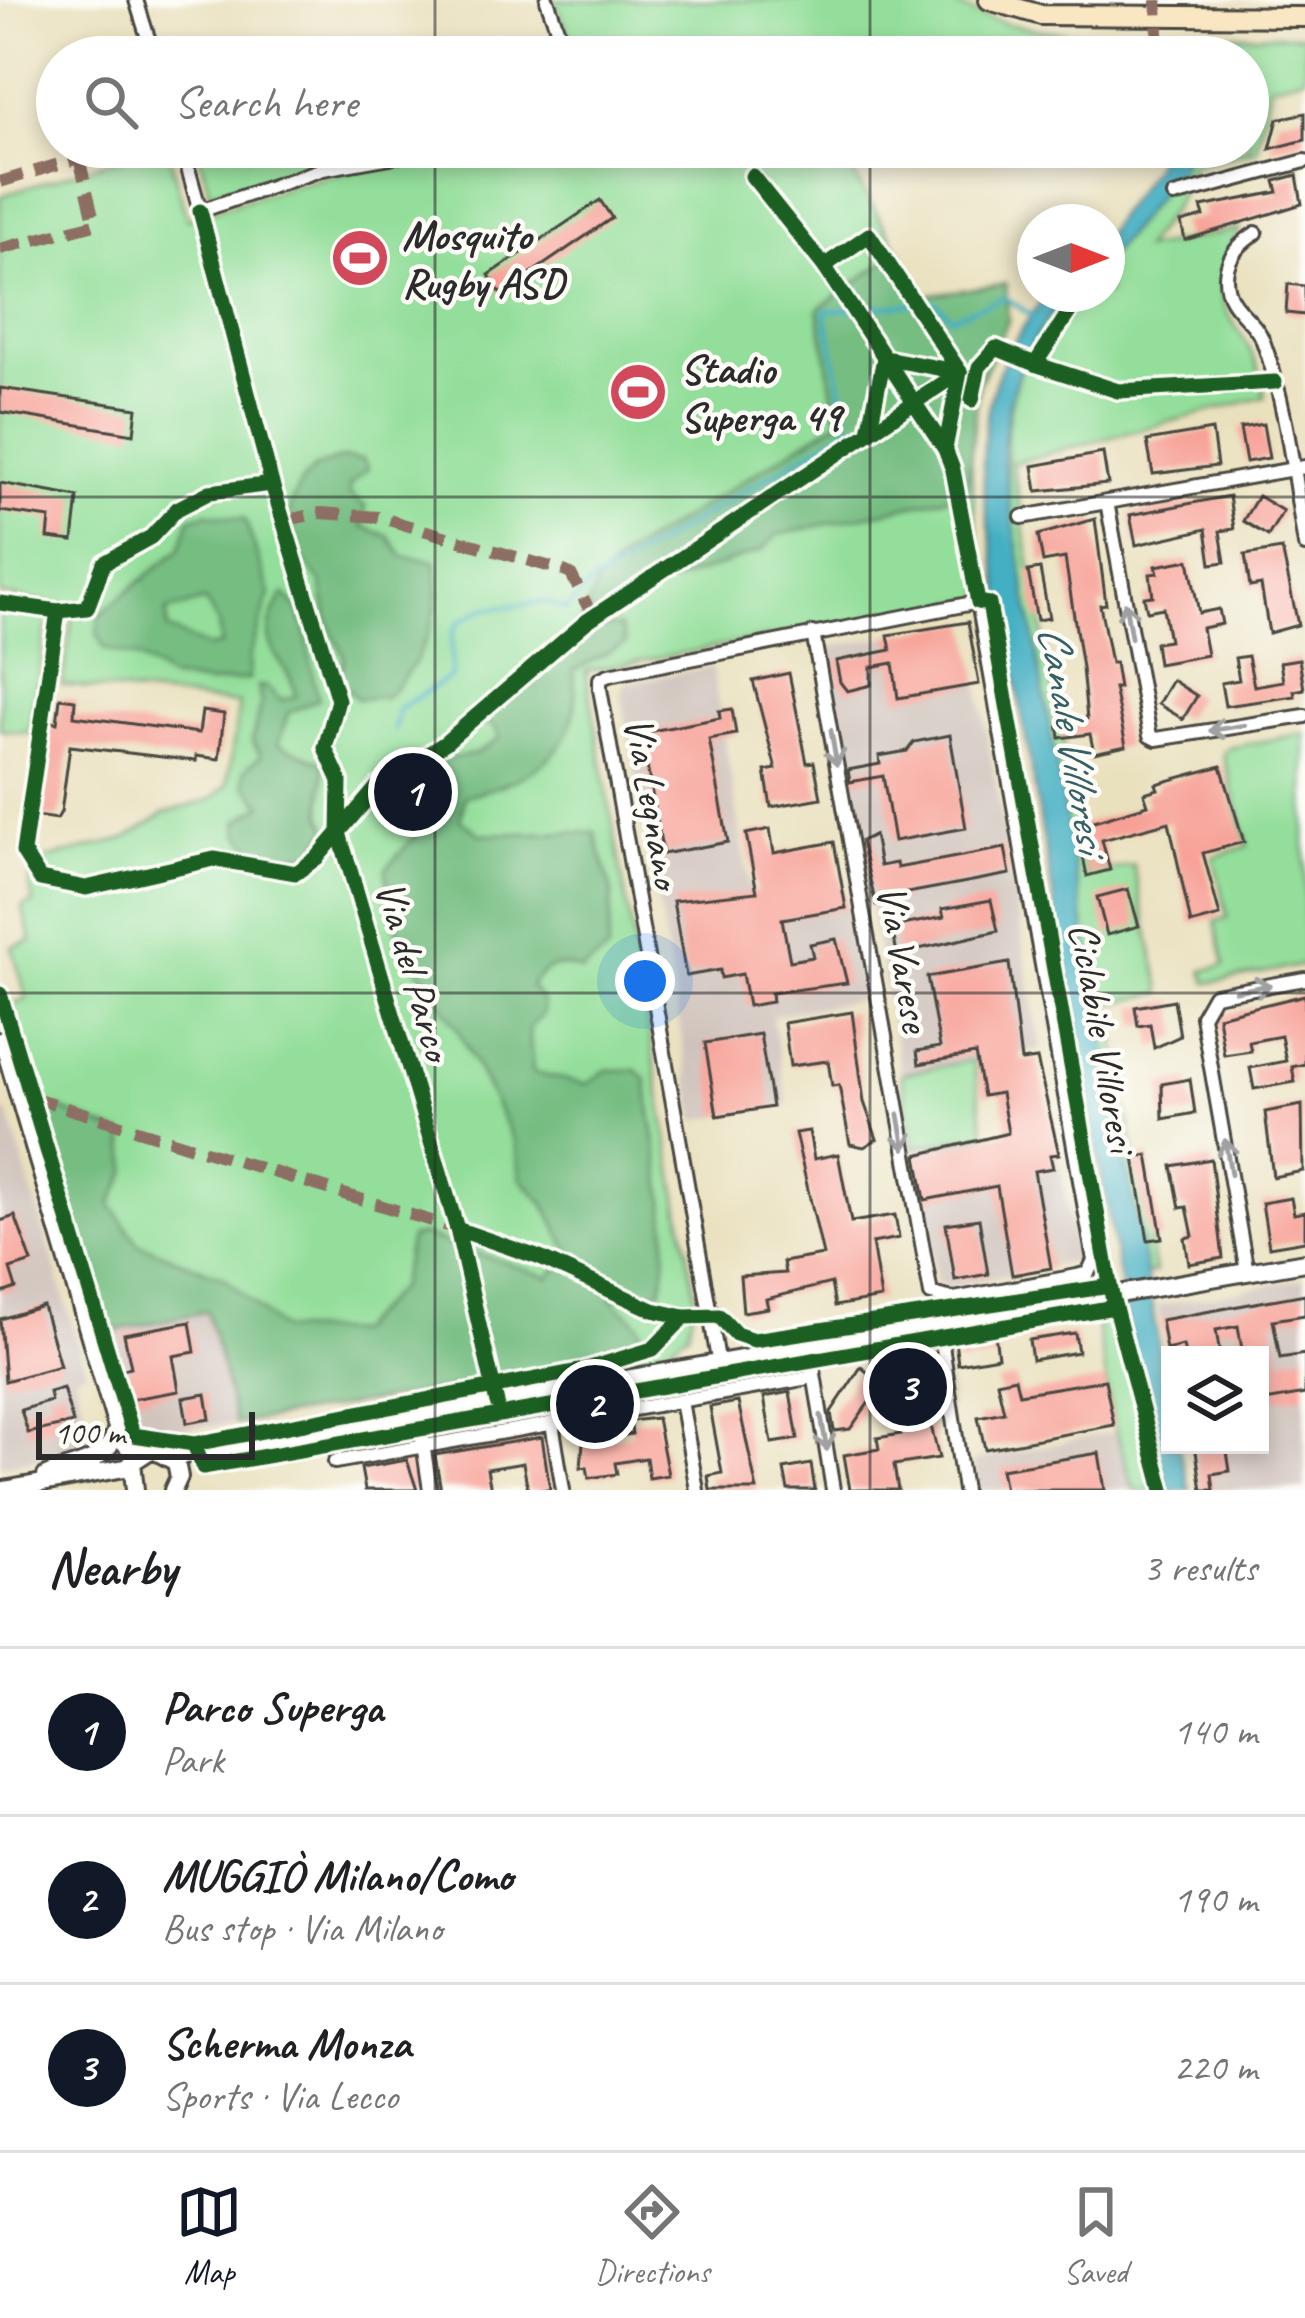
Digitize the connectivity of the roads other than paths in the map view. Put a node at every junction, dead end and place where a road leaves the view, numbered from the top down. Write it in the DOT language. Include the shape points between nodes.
graph roads {
  1 [pos="136,0"];
  2 [pos="547,0"];
  3 [pos="989,0"];
  4 [pos="1305,17"];
  5 [pos="147,36"];
  6 [pos="560,36"];
  7 [pos="1305,161"];
  8 [pos="188,168"];
  9 [pos="329,168"];
  10 [pos="1174,196"];
  11 [pos="1256,233"];
  12 [pos="1299,468"];
  13 [pos="1107,502"];
  14 [pos="1022,517"];
  15 [pos="1305,545"];
  16 [pos="813,633"];
  17 [pos="1305,716"];
  18 [pos="1305,979"];
  19 [pos="0,1039"];
  20 [pos="1305,1262"];
  21 [pos="1247,1272"];
  22 [pos="939,1326"];
  23 [pos="810,1348"];
  24 [pos="719,1364"];
  25 [pos="814,1377"];
  26 [pos="681,1401"];
  27 [pos="419,1417"];
  28 [pos="115,1424"];
  29 [pos="552,1424"];
  30 [pos="423,1445"];
  31 [pos="335,1462"];
  32 [pos="135,1470"];
  33 [pos="175,1473"];
  34 [pos="11,1489"];
  35 [pos="430,1490"];
  36 [pos="563,1490"];
  37 [pos="697,1490"];
  38 [pos="833,1490"];
  39 [pos="964,1490"];
  1 -- 5 [label="street"];
  2 -- 6 [label="street"];
  3 -- 4 [label="main road" via="1041,15"];
  7 -- 10 [label="street"];
  8 -- 9 [label="street" via="200,211"];
  11 -- 12 [label="street" via="1235,251 1226,278 1238,313 1261,334"];
  12 -- 13 [label="street"];
  12 -- 15 [label="street"];
  13 -- 14 [label="street"];
  17 -- 13 [label="street, one-way" via="1150,736"];
  16 -- 16 [label="street, Via Varese, one-way" via="931,1294 954,1299 1088,1273 1094,1260 978,602"];
  16 -- 24 [label="street, Via Legnano" via="600,679"];
  21 -- 18 [label="street, one-way" via="1202,1016 1214,995"];
  19 -- 28 [label="street"];
  20 -- 21 [label="street"];
  21 -- 22 [label="street"];
  22 -- 23 [label="street"];
  22 -- 39 [label="street"];
  23 -- 24 [label="street"];
  23 -- 25 [label="street"];
  24 -- 27 [label="street"];
  25 -- 26 [label="street"];
  25 -- 38 [label="street, one-way"];
  26 -- 29 [label="street"];
  26 -- 37 [label="street"];
  27 -- 30 [label="street"];
  27 -- 33 [label="street" via="223,1451"];
  28 -- 32 [label="street"];
  28 -- 34 [label="street" via="97,1459"];
  29 -- 30 [label="street"];
  29 -- 36 [label="street"];
  30 -- 31 [label="street"];
  30 -- 35 [label="street"];
  32 -- 33 [label="street"];
  32 -- 34 [label="street"];
}
